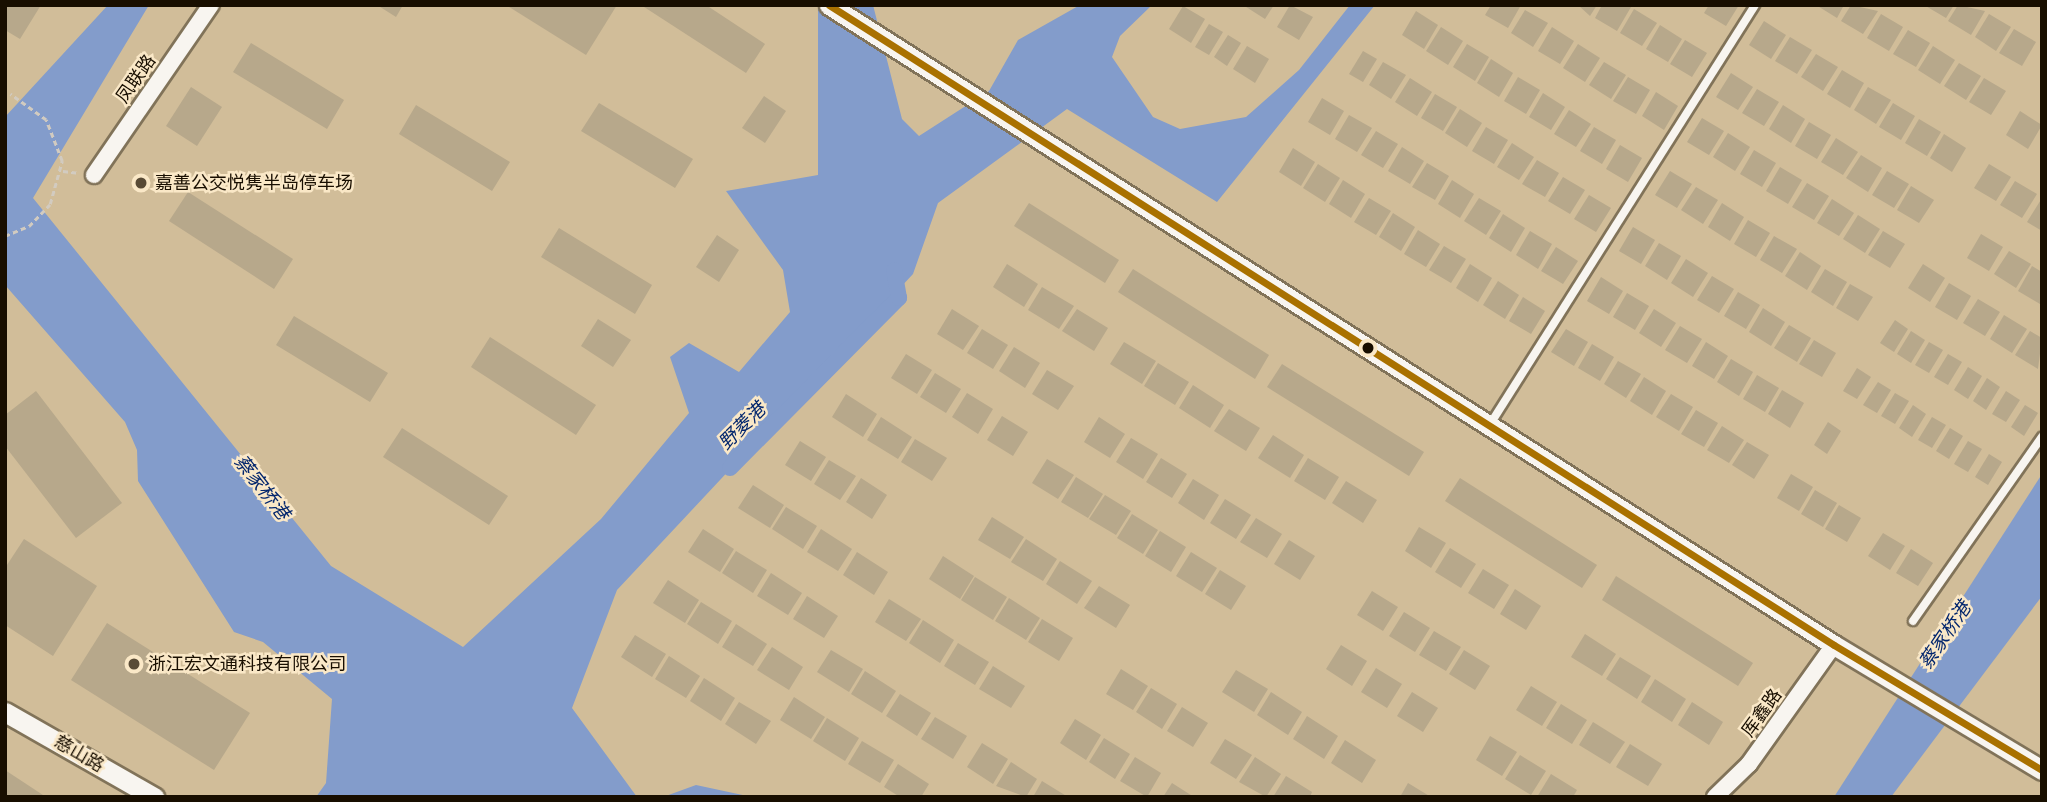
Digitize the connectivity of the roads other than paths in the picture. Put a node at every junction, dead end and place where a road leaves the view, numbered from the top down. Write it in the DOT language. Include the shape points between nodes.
graph roads {
  1 [pos="211,5"];
  2 [pos="829,5"];
  3 [pos="1755,5"];
  4 [pos="94,174"];
  5 [pos="1489,426"];
  6 [pos="2042,437"];
  7 [pos="1913,621"];
  8 [pos="1834,645"];
  9 [pos="5,712"];
  10 [pos="2042,769"];
  11 [pos="154,797"];
  12 [pos="1715,797"];
  1 -- 4 [label="street, 凤联路"];
  2 -- 5 [label="street"];
  3 -- 5 [label="lane"];
  5 -- 8 [label="street"];
  6 -- 7 [label="lane"];
  8 -- 10 [label="street"];
  8 -- 12 [label="street, 厍鑫路" via="1749,764"];
  9 -- 11 [label="street, 慈山路"];
}
